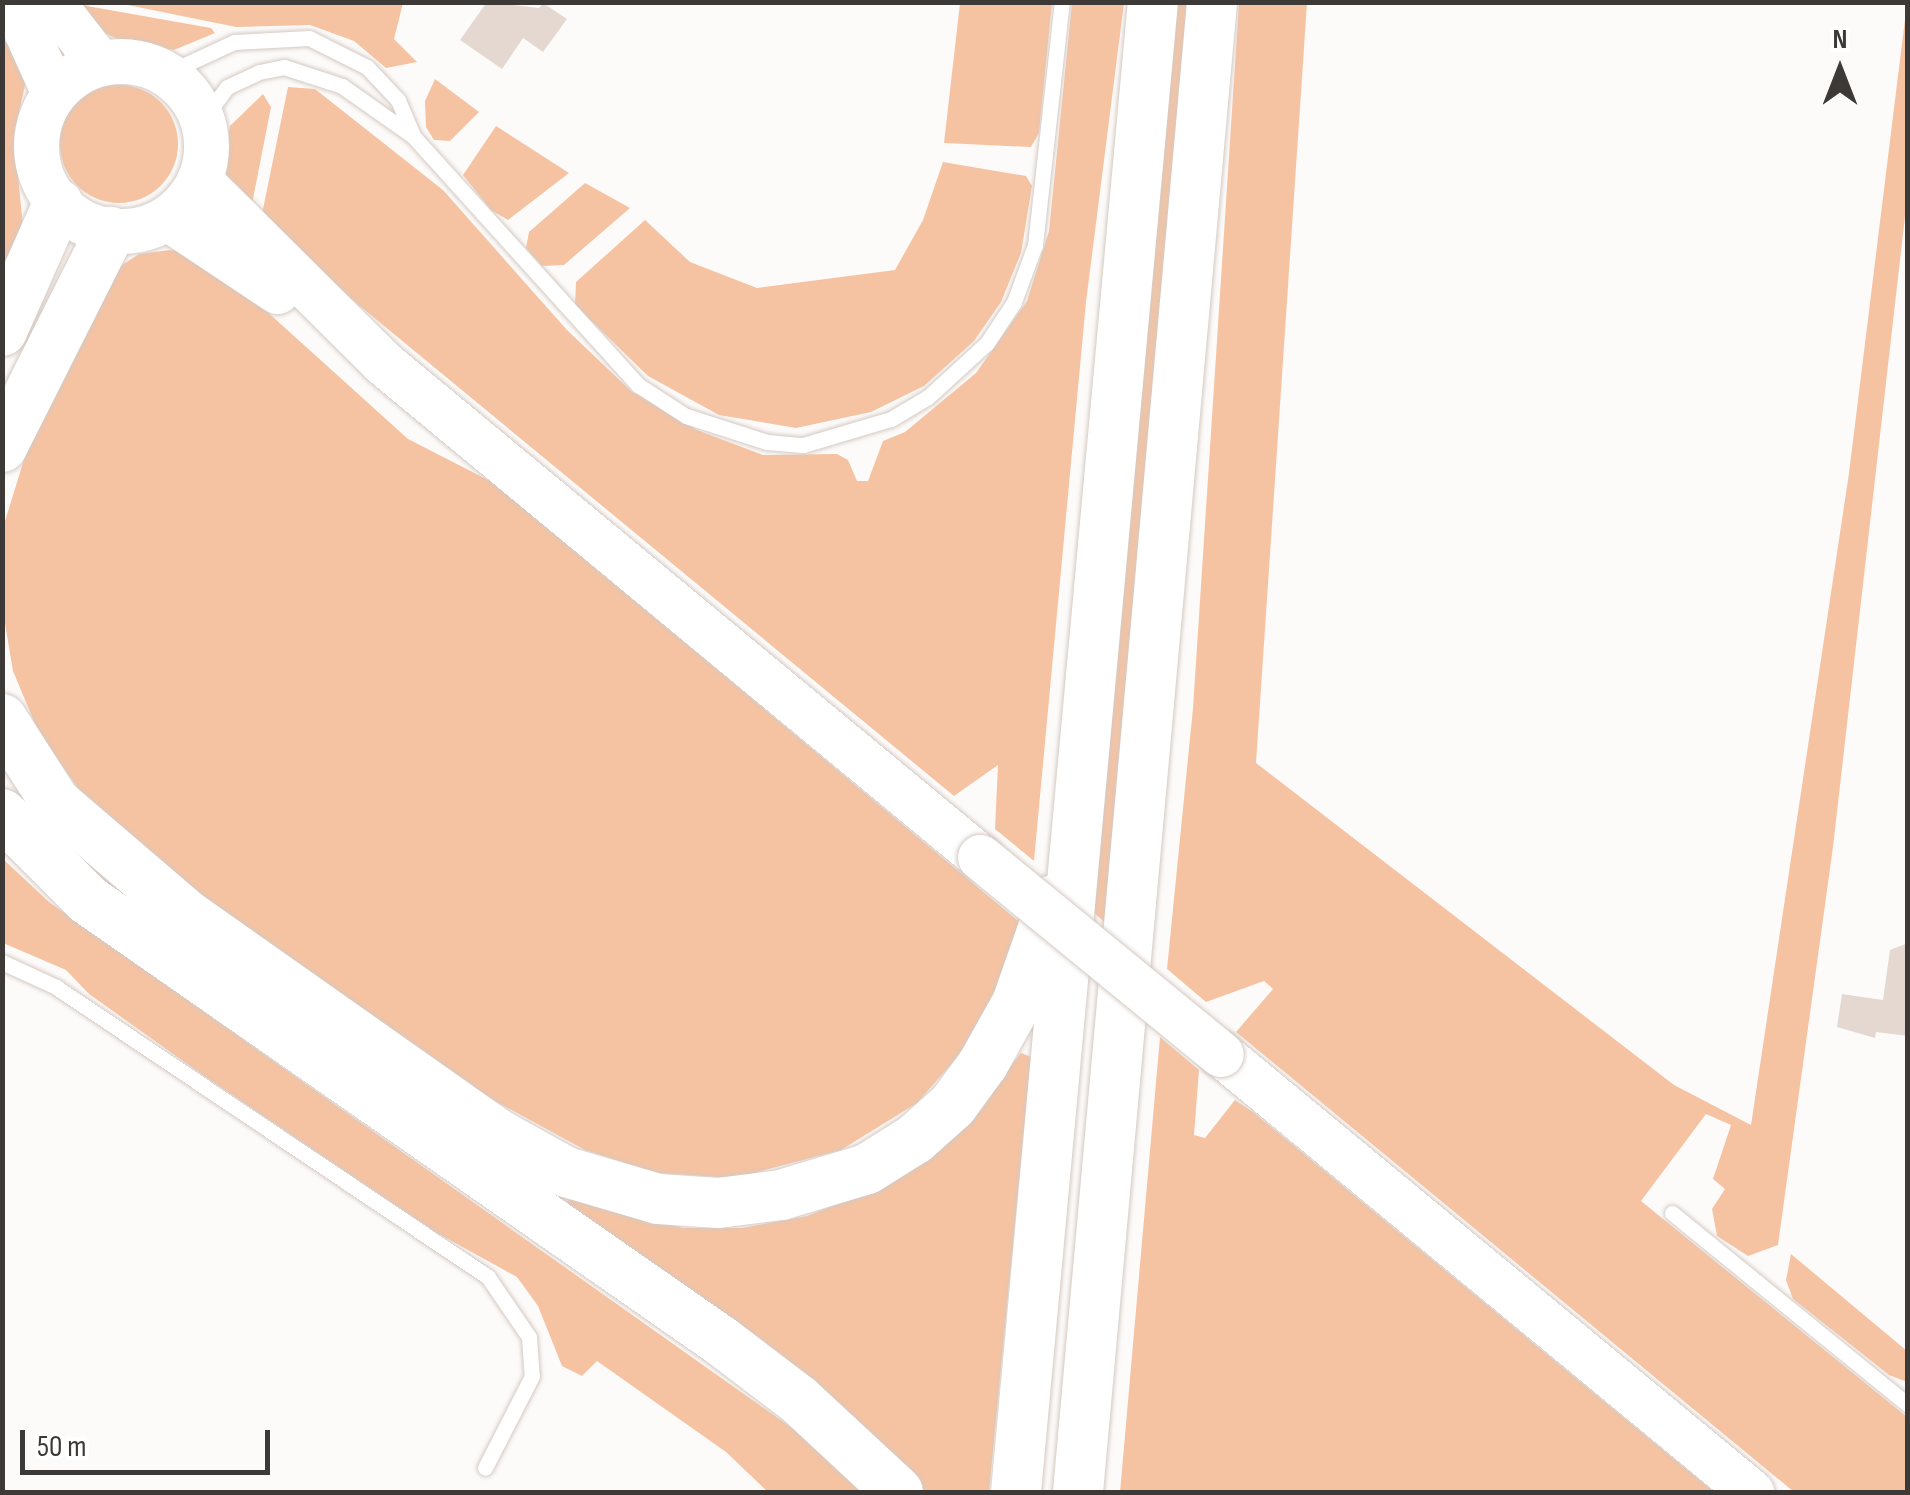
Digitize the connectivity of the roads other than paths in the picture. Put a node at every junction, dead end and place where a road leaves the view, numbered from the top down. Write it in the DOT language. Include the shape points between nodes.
graph roads {
  1 [pos="13,2"];
  2 [pos="52,2"];
  3 [pos="1062,2"];
  4 [pos="1153,2"];
  5 [pos="1212,2"];
  6 [pos="98,61"];
  7 [pos="167,74"];
  8 [pos="54,91"];
  9 [pos="202,121"];
  10 [pos="414,136"];
  11 [pos="199,180"];
  12 [pos="58,204"];
  13 [pos="169,219"];
  14 [pos="110,232"];
  15 [pos="2,331"];
  16 [pos="382,362"];
  17 [pos="2,447"];
  18 [pos="2,719"];
  19 [pos="2,814"];
  20 [pos="1076,850"];
  21 [pos="2,962"];
  22 [pos="1672,1212"];
  23 [pos="1908,1404"];
  24 [pos="485,1468"];
  25 [pos="898,1492"];
  26 [pos="1016,1492"];
  27 [pos="1078,1492"];
  28 [pos="1750,1492"];
  1 -- 8 [label="main road"];
  2 -- 6 [label="main road"];
  3 -- 10 [label="lane" via="1035,246 1014,302 988,343 928,397 891,419 803,444 739,435 686,416 638,384"];
  4 -- 20 [label="main road"];
  5 -- 27 [label="main road"];
  6 -- 7 [label="main road" via="150,64"];
  6 -- 8 [label="main road"];
  7 -- 9 [label="main road"];
  7 -- 10 [label="lane" via="234,42 308,38 367,67 398,100"];
  8 -- 12 [label="main road" via="37,134 37,158"];
  9 -- 10 [label="lane" via="226,88 284,67 342,86"];
  9 -- 11 [label="main road" via="207,143"];
  11 -- 13 [label="main road"];
  11 -- 16 [label="main road"];
  12 -- 14 [label="main road"];
  12 -- 15 [label="main road"];
  13 -- 14 [label="main road" via="140,232"];
  13 -- 16 [label="main road"];
  14 -- 17 [label="main road"];
  16 -- 28 [label="main road, bridge"];
  18 -- 20 [label="main road" via="54,802 187,915 496,1133 566,1172 658,1199 781,1195 866,1168 914,1138 953,1104 1008,1018"];
  19 -- 25 [label="main road" via="88,900 720,1340 799,1400"];
  20 -- 26 [label="main road"];
  21 -- 24 [label="lane" via="56,987 488,1277 529,1337 532,1376"];
  22 -- 23 [label="lane"];
}
